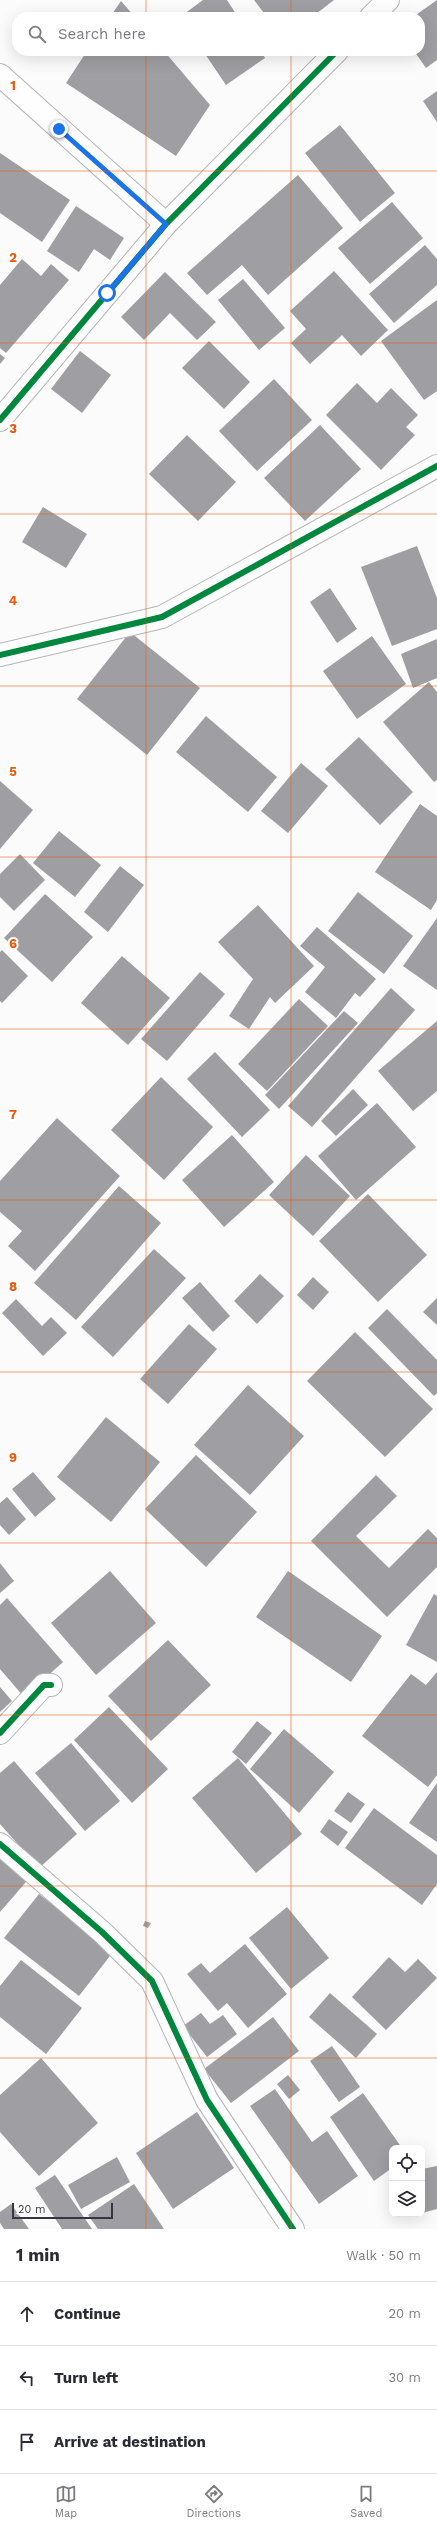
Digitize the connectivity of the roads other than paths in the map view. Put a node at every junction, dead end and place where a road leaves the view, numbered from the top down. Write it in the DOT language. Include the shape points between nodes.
graph roads {
  1 [pos="388,0"];
  2 [pos="376,12"];
  3 [pos="332,56"];
  4 [pos="0,76"];
  5 [pos="166,224"];
  6 [pos="0,420"];
  7 [pos="437,466"];
  8 [pos="0,656"];
  9 [pos="51,1686"];
  10 [pos="0,1733"];
  11 [pos="0,1844"];
  12 [pos="293,2229"];
  1 -- 2 [label="street"];
  3 -- 5 [label="street"];
  4 -- 5 [label="street"];
  5 -- 6 [label="street"];
  7 -- 8 [label="street" via="162,617"];
  9 -- 10 [label="street" via="44,1685"];
  11 -- 12 [label="street" via="102,1932 152,1981 207,2100"];
}
